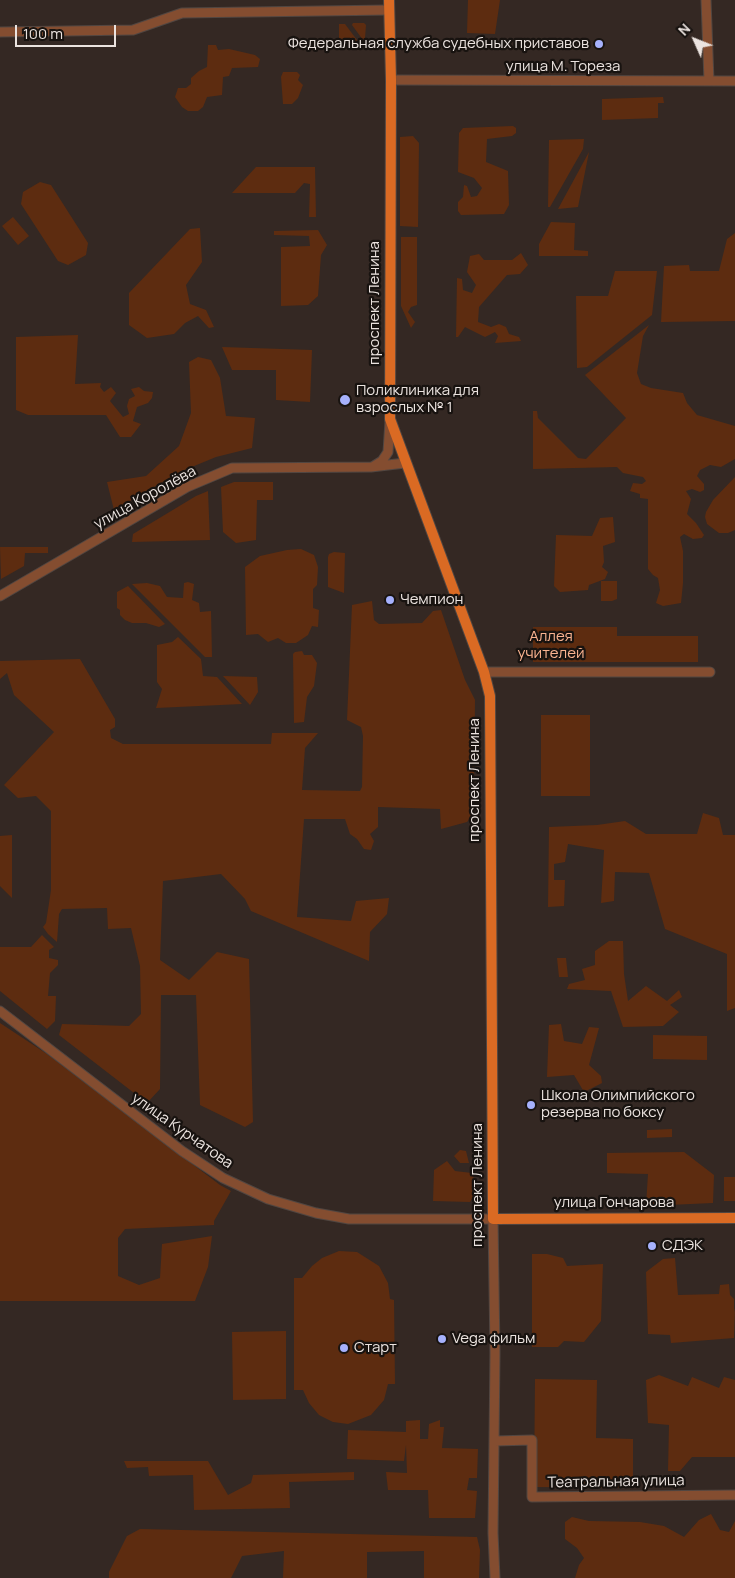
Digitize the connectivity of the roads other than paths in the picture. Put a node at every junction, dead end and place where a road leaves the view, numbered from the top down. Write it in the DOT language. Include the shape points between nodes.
graph roads {
  1 [pos="706,0"];
  2 [pos="389,5"];
  3 [pos="0,32"];
  4 [pos="391,80"];
  5 [pos="709,80"];
  6 [pos="735,81"];
  7 [pos="390,419"];
  8 [pos="405,463"];
  9 [pos="371,467"];
  10 [pos="0,596"];
  11 [pos="484,672"];
  12 [pos="710,672"];
  13 [pos="0,1011"];
  14 [pos="735,1218"];
  15 [pos="492,1219"];
  16 [pos="495,1441"];
  17 [pos="735,1495"];
  18 [pos="495,1578"];
  1 -- 5 [label="street"];
  2 -- 3 [label="street" via="182,13 133,30"];
  2 -- 4 [label="main road, проспект Ленина"];
  4 -- 5 [label="street, улица М. Тореза"];
  4 -- 7 [label="main road, проспект Ленина"];
  5 -- 6 [label="street, улица М. Тореза"];
  7 -- 8 [label="main road, проспект Ленина"];
  7 -- 9 [label="street" via="388,452 382,461"];
  8 -- 9 [label="street, улица Королёва"];
  8 -- 11 [label="main road, проспект Ленина"];
  9 -- 10 [label="street, улица Королёва" via="232,468 187,487"];
  11 -- 12 [label="street"];
  11 -- 15 [label="main road, проспект Ленина" via="490,696"];
  13 -- 15 [label="street, улица Курчатова" via="182,1151 224,1178 268,1199 349,1219"];
  14 -- 15 [label="main road, улица Гончарова"];
  15 -- 16 [label="street, проспект Ленина"];
  16 -- 17 [label="street, Театральная улица" via="532,1440 532,1497"];
  16 -- 18 [label="street, проспект Ленина"];
}
